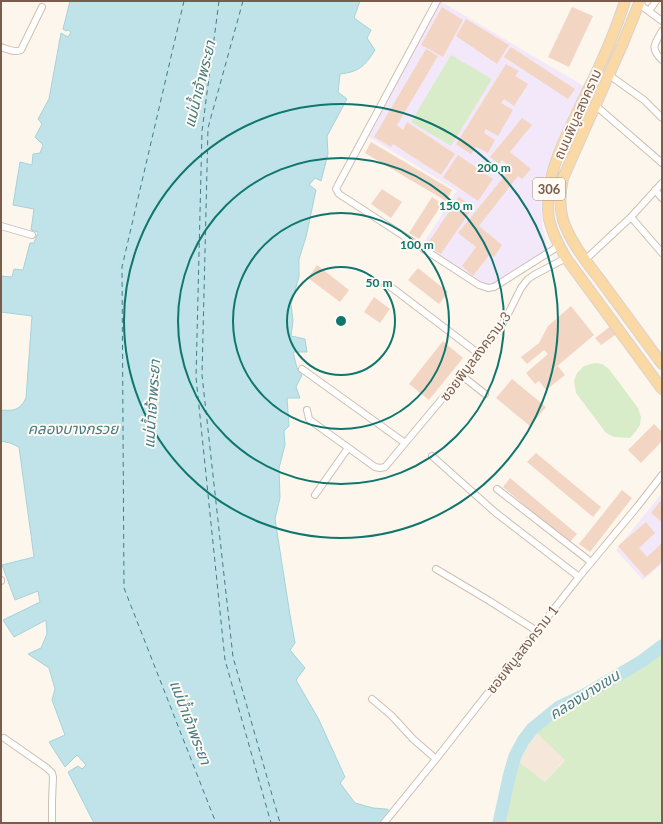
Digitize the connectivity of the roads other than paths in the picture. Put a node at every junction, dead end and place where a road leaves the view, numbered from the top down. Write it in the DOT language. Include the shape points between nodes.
graph roads {
  1 [pos="437,1"];
  2 [pos="625,1"];
  3 [pos="656,1"];
  4 [pos="639,3"];
  5 [pos="42,7"];
  6 [pos="649,11"];
  7 [pos="662,21"];
  8 [pos="662,31"];
  9 [pos="1,47"];
  10 [pos="662,60"];
  11 [pos="609,75"];
  12 [pos="595,105"];
  13 [pos="662,118"];
  14 [pos="662,163"];
  15 [pos="662,183"];
  16 [pos="655,190"];
  17 [pos="662,198"];
  18 [pos="631,218"];
  19 [pos="1,226"];
  20 [pos="32,235"];
  21 [pos="559,246"];
  22 [pos="662,254"];
  23 [pos="566,258"];
  24 [pos="586,260"];
  25 [pos="513,276"];
  26 [pos="526,282"];
  27 [pos="387,284"];
  28 [pos="480,354"];
  29 [pos="662,364"];
  30 [pos="302,369"];
  31 [pos="462,376"];
  32 [pos="662,389"];
  33 [pos="485,394"];
  34 [pos="307,410"];
  35 [pos="405,443"];
  36 [pos="348,448"];
  37 [pos="432,456"];
  38 [pos="662,475"];
  39 [pos="497,489"];
  40 [pos="315,495"];
  41 [pos="591,562"];
  42 [pos="436,569"];
  43 [pos="579,577"];
  44 [pos="537,630"];
  45 [pos="372,699"];
  46 [pos="4,738"];
  47 [pos="436,759"];
  48 [pos="52,823"];
  49 [pos="384,823"];
  1 -- 25 [label="street" via="336,189 339,194 479,285 494,287"];
  2 -- 21 [label="main road, ถนนพิบูลสงคราม / 306" via="552,172 548,194 549,217"];
  3 -- 6 [label="street"];
  4 -- 6 [label="street"];
  4 -- 11 [label="main road, ถนนพิบูลสงคราม / 306"];
  5 -- 9 [label="street" via="21,50 18,52"];
  6 -- 7 [label="street"];
  8 -- 10 [label="street" via="654,46 655,54"];
  11 -- 12 [label="main road, ถนนพิบูลสงคราม / 306"];
  11 -- 13 [label="street" via="644,100"];
  12 -- 14 [label="street"];
  12 -- 24 [label="main road, ถนนพิบูลสงคราม / 306" via="563,178 560,201 567,230"];
  15 -- 16 [label="street"];
  16 -- 17 [label="street"];
  16 -- 18 [label="street"];
  18 -- 22 [label="street"];
  18 -- 24 [label="street"];
  19 -- 20 [label="street"];
  21 -- 23 [label="main road, ถนนพิบูลสงคราม / 306"];
  21 -- 25 [label="street"];
  23 -- 26 [label="street, ซอยพิบูลสงคราม 3"];
  23 -- 32 [label="main road, ถนนพิบูลสงคราม / 306"];
  24 -- 29 [label="main road, ถนนพิบูลสงคราม / 306"];
  25 -- 26 [label="street"];
  26 -- 28 [label="street, ซอยพิบูลสงคราม 3" via="505,320"];
  27 -- 28 [label="street"];
  28 -- 31 [label="street, ซอยพิบูลสงคราม 3"];
  30 -- 35 [label="street"];
  31 -- 33 [label="street"];
  31 -- 35 [label="street, ซอยพิบูลสงคราม 3"];
  34 -- 36 [label="street" via="309,419"];
  35 -- 36 [label="street, ซอยพิบูลสงคราม 3" via="389,463 380,468"];
  36 -- 40 [label="street"];
  37 -- 43 [label="street" via="496,514"];
  38 -- 41 [label="street, ซอยพิบูลสงคราม 1"];
  39 -- 41 [label="street"];
  41 -- 43 [label="street, ซอยพิบูลสงคราม 1"];
  42 -- 44 [label="street"];
  43 -- 44 [label="street, ซอยพิบูลสงคราม 1"];
  44 -- 47 [label="street, ซอยพิบูลสงคราม 1"];
  45 -- 47 [label="street"];
  46 -- 48 [label="street" via="52,773"];
  47 -- 49 [label="street, ซอยพิบูลสงคราม 1"];
}
